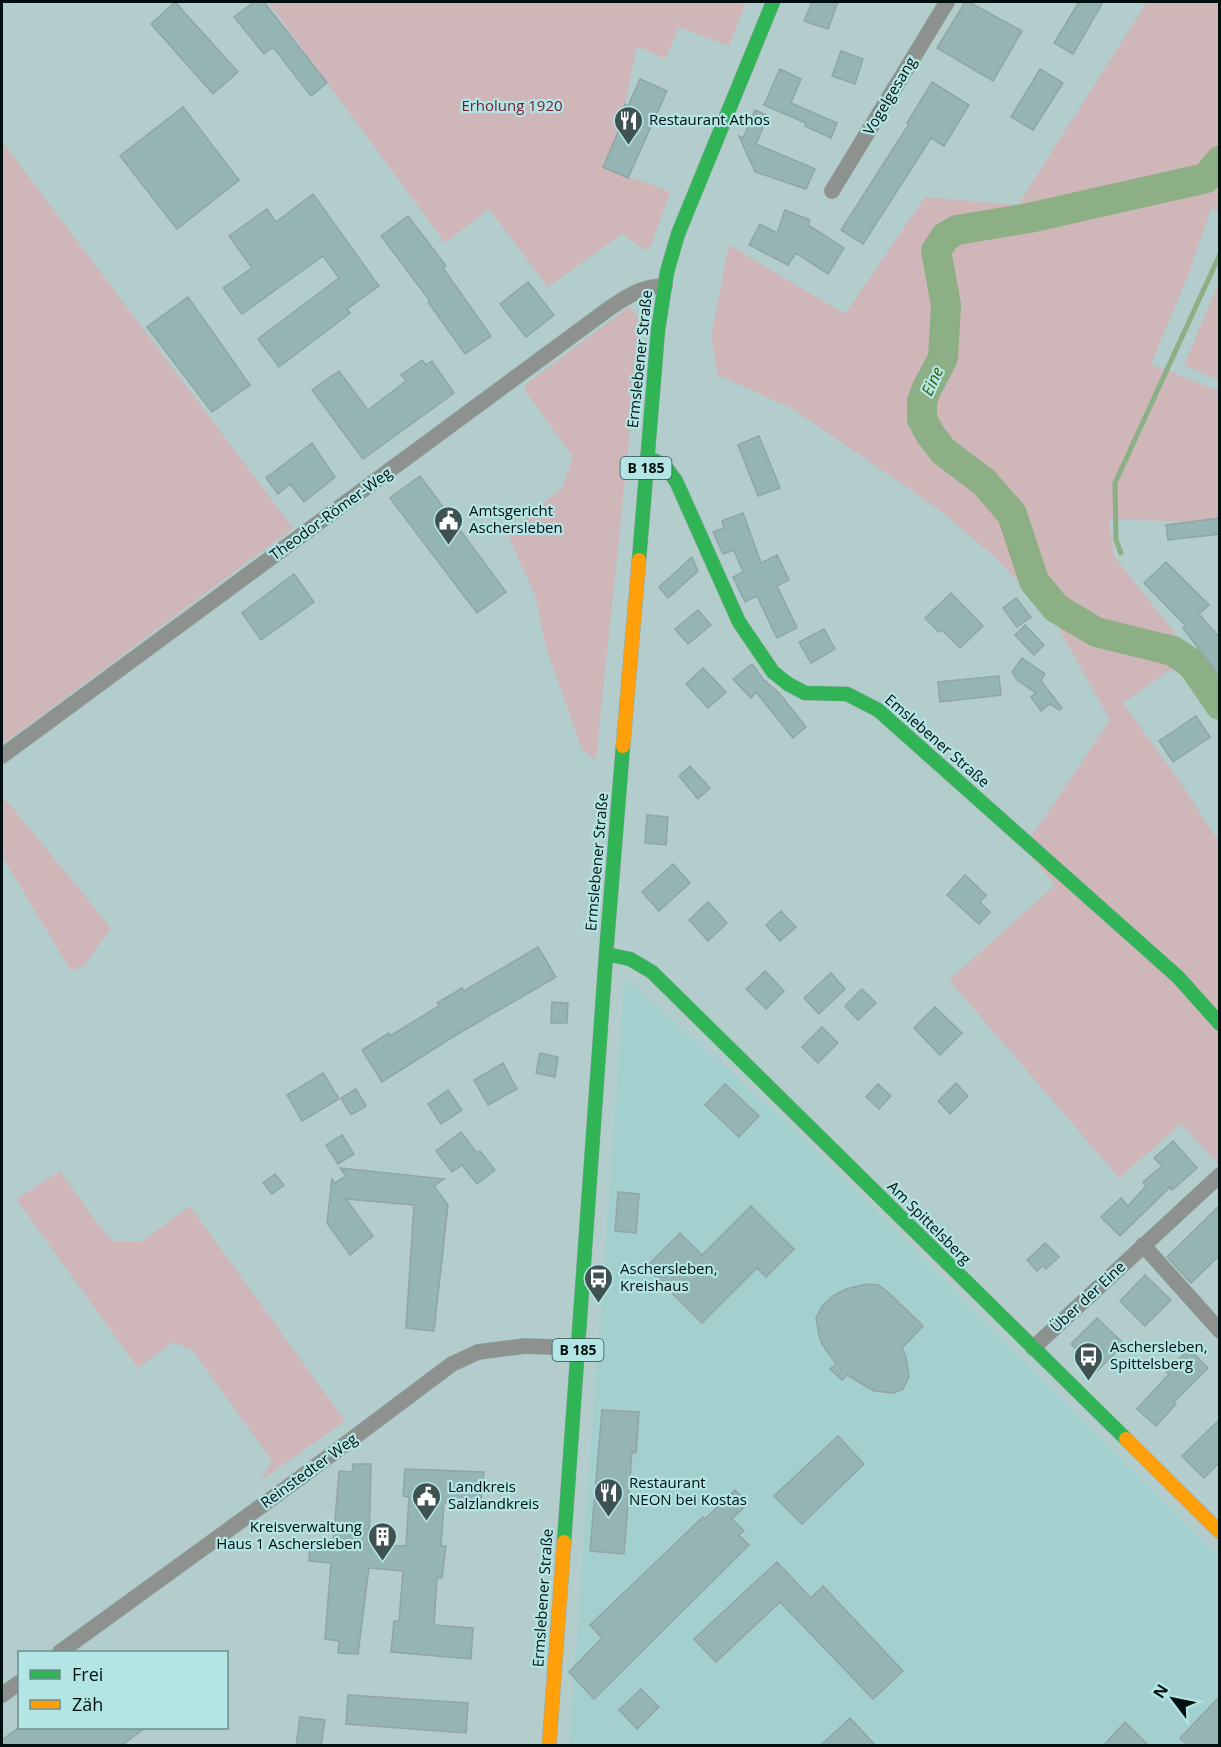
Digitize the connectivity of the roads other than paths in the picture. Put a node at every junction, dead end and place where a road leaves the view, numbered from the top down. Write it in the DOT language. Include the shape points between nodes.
graph roads {
  1 [pos="773,2"];
  2 [pos="947,2"];
  3 [pos="832,191"];
  4 [pos="665,286"];
  5 [pos="647,457"];
  6 [pos="2,756"];
  7 [pos="606,954"];
  8 [pos="1220,1024"];
  9 [pos="1220,1175"];
  10 [pos="1143,1245"];
  11 [pos="1220,1331"];
  12 [pos="578,1348"];
  13 [pos="1033,1348"];
  14 [pos="1220,1532"];
  15 [pos="63,1651"];
  16 [pos="18,1683"];
  17 [pos="2,1695"];
  18 [pos="549,1746"];
  1 -- 4 [label="main road, Ermslebener Straße / B 185" via="686,213"];
  2 -- 3 [label="street, Vogelgesang"];
  4 -- 5 [label="main road, Ermslebener Straße / B 185"];
  4 -- 6 [label="street, Theodor-Römer-Weg" via="635,291 607,310"];
  5 -- 7 [label="main road, Ermslebener Straße / B 185"];
  5 -- 8 [label="main road, Emslebener Straße" via="665,465 676,481 739,622 773,672 805,693 847,694 878,710 1179,977"];
  7 -- 12 [label="main road, Ermslebener Straße / B 185"];
  7 -- 13 [label="main road, Am Spittelsberg" via="642,964 651,972"];
  9 -- 10 [label="street, Über der Eine"];
  10 -- 11 [label="street"];
  10 -- 13 [label="street, Über der Eine"];
  12 -- 15 [label="street, Reinstedter Weg" via="525,1346 478,1352 452,1364"];
  12 -- 18 [label="main road, Ermslebener Straße / B 185"];
  13 -- 14 [label="main road, Am Spittelsberg"];
  16 -- 17 [label="street"];
}
